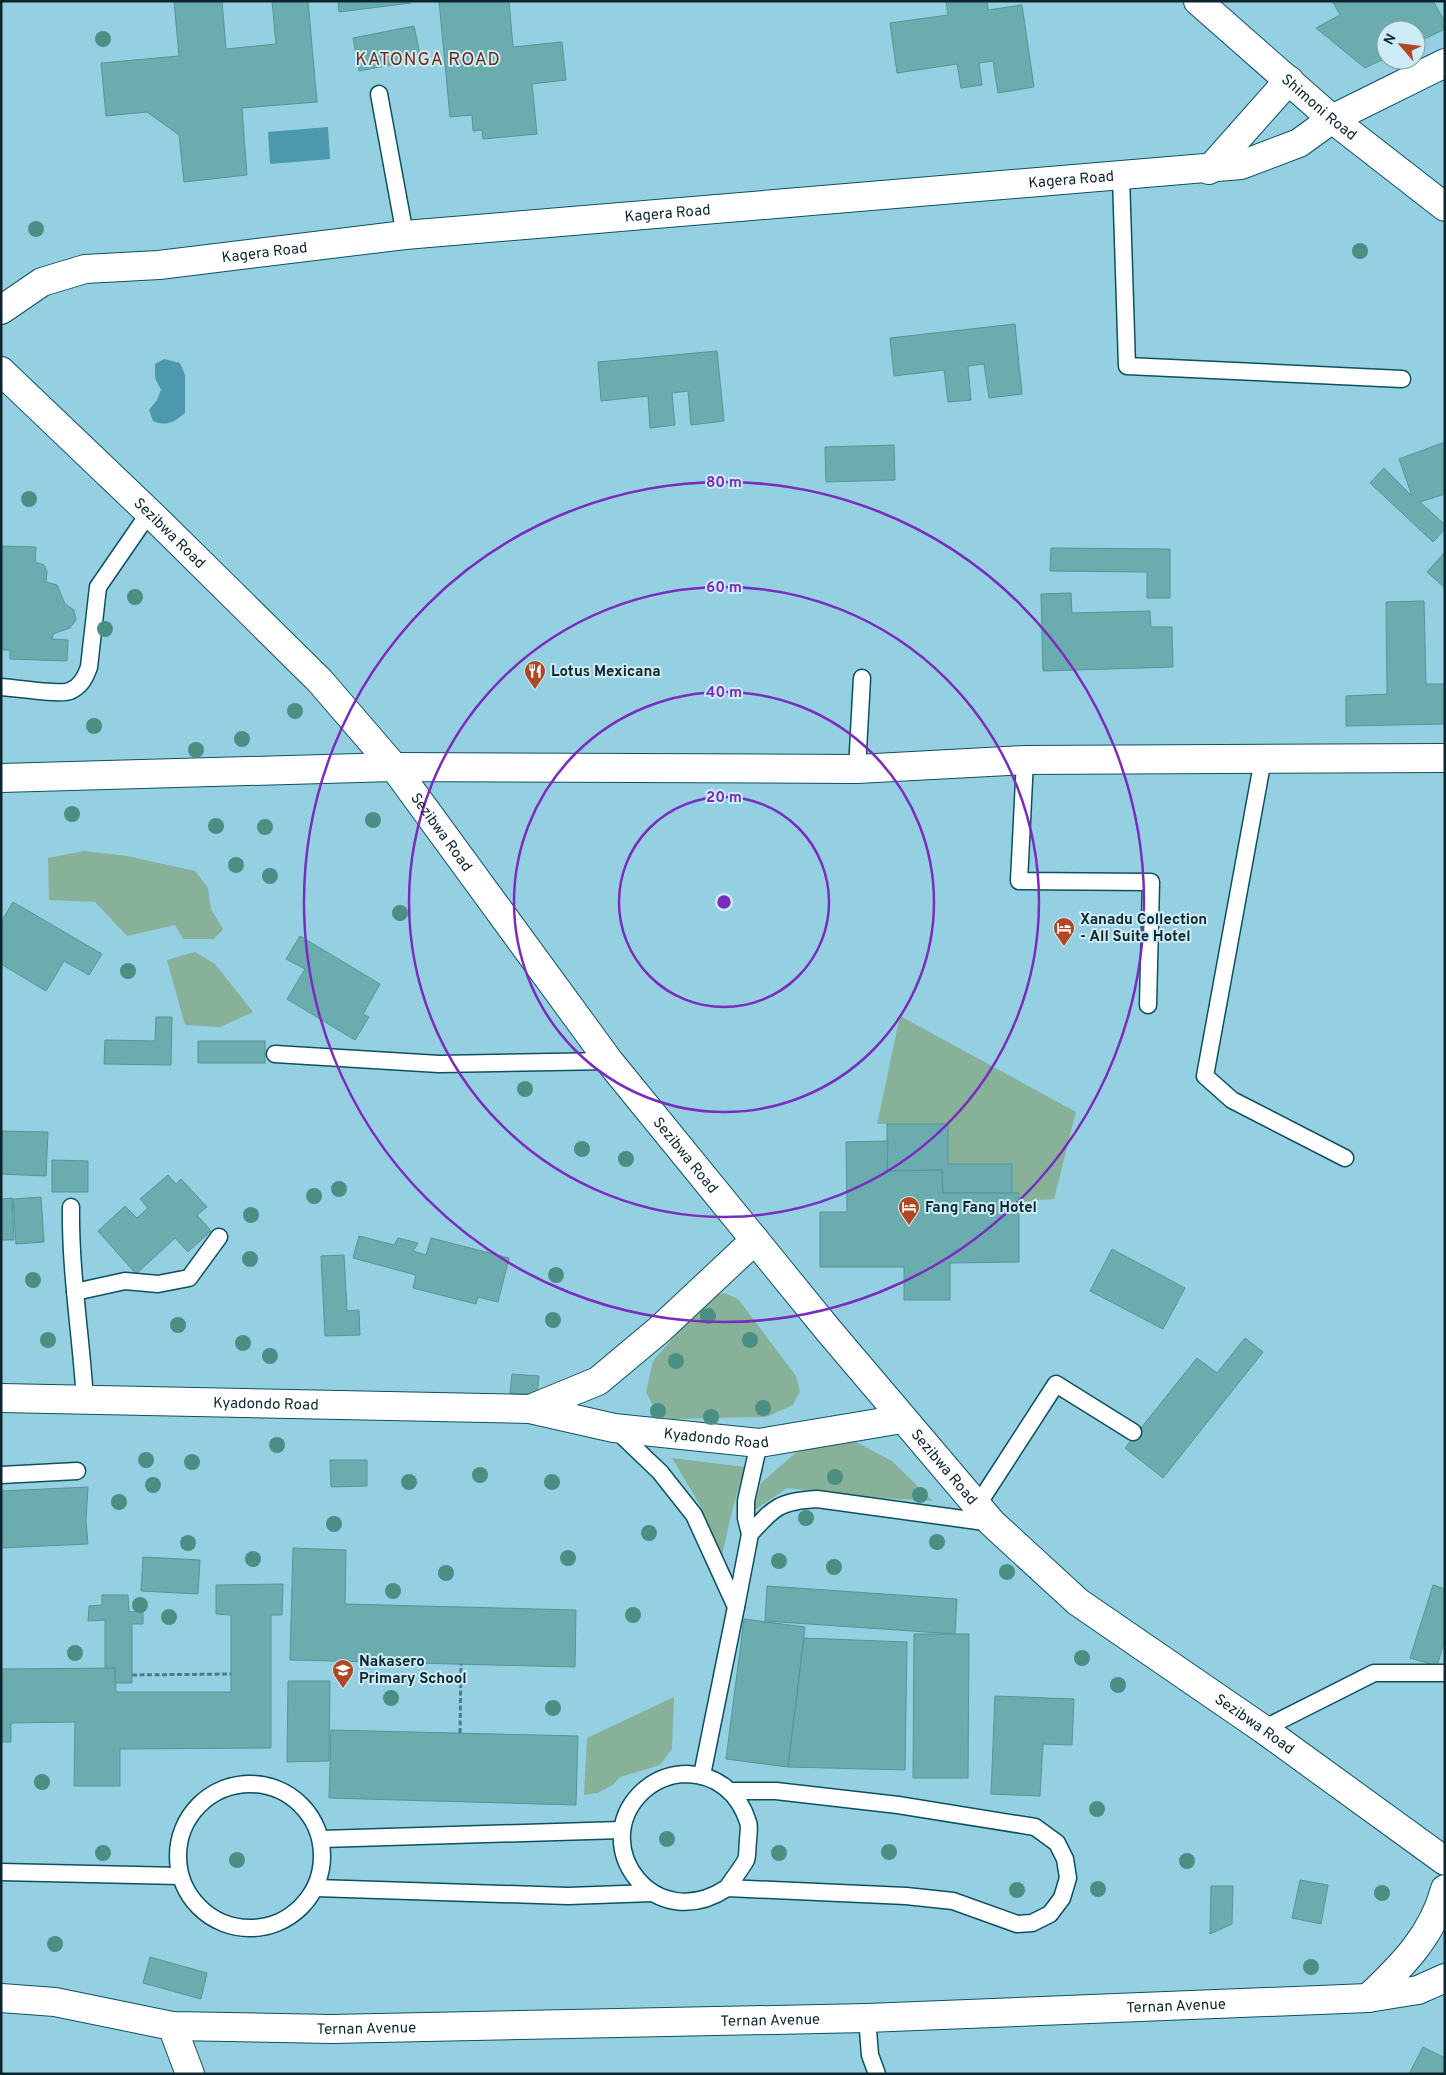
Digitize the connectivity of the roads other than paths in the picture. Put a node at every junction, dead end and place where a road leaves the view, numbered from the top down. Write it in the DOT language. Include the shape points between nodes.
graph roads {
  1 [pos="1198,1"];
  2 [pos="1445,62"];
  3 [pos="1289,80"];
  4 [pos="379,94"];
  5 [pos="1332,119"];
  6 [pos="1209,170"];
  7 [pos="1121,177"];
  8 [pos="1445,208"];
  9 [pos="405,235"];
  10 [pos="1,310"];
  11 [pos="1,371"];
  12 [pos="1402,379"];
  13 [pos="149,513"];
  14 [pos="862,678"];
  15 [pos="1,687"];
  16 [pos="1445,758"];
  17 [pos="1025,760"];
  18 [pos="1263,760"];
  19 [pos="394,767"];
  20 [pos="858,770"];
  21 [pos="1,778"];
  22 [pos="1148,1005"];
  23 [pos="275,1054"];
  24 [pos="609,1061"];
  25 [pos="1346,1158"];
  26 [pos="70,1207"];
  27 [pos="219,1237"];
  28 [pos="755,1240"];
  29 [pos="75,1292"];
  30 [pos="1,1398"];
  31 [pos="85,1400"];
  32 [pos="530,1409"];
  33 [pos="902,1419"];
  34 [pos="614,1428"];
  35 [pos="1133,1432"];
  36 [pos="759,1443"];
  37 [pos="77,1471"];
  38 [pos="1,1474"];
  39 [pos="984,1515"];
  40 [pos="750,1534"];
  41 [pos="736,1607"];
  42 [pos="1445,1674"];
  43 [pos="1263,1729"];
  44 [pos="702,1775"];
  45 [pos="731,1791"];
  46 [pos="621,1830"];
  47 [pos="322,1839"];
  48 [pos="1445,1861"];
  49 [pos="1,1872"];
  50 [pos="180,1876"];
  51 [pos="316,1888"];
  52 [pos="727,1888"];
  53 [pos="1445,1889"];
  54 [pos="652,1893"];
  55 [pos="1445,1978"];
  56 [pos="1,1998"];
  57 [pos="1368,1998"];
  58 [pos="867,2018"];
  59 [pos="172,2026"];
  60 [pos="190,2074"];
  61 [pos="877,2074"];
  1 -- 3 [label="street, Shimoni Road"];
  2 -- 5 [label="street, Kagera Road"];
  3 -- 5 [label="street, Shimoni Road"];
  3 -- 6 [label="street"];
  4 -- 9 [label="lane"];
  5 -- 6 [label="street, Kagera Road" via="1299,143 1272,155 1241,165"];
  5 -- 8 [label="street, Shimoni Road"];
  6 -- 7 [label="street, Kagera Road"];
  7 -- 9 [label="street, Kagera Road"];
  7 -- 12 [label="lane" via="1127,366"];
  9 -- 10 [label="street, Kagera Road" via="159,265 85,269 42,282"];
  11 -- 13 [label="street, Sezibwa Road"];
  13 -- 15 [label="lane" via="98,587 85,678 67,692"];
  13 -- 19 [label="street, Sezibwa Road" via="320,681"];
  14 -- 20 [label="lane"];
  16 -- 18 [label="street"];
  17 -- 18 [label="street"];
  17 -- 20 [label="street"];
  17 -- 22 [label="lane" via="1019,881 1151,882"];
  18 -- 25 [label="lane" via="1205,1076 1232,1100"];
  19 -- 20 [label="street"];
  19 -- 21 [label="street"];
  19 -- 24 [label="street, Sezibwa Road"];
  23 -- 24 [label="lane" via="438,1064"];
  24 -- 28 [label="street, Sezibwa Road"];
  26 -- 29 [label="lane" via="70,1255"];
  27 -- 29 [label="lane" via="189,1278 158,1284 126,1282"];
  28 -- 32 [label="street, Kyadondo Road" via="659,1330 598,1381"];
  28 -- 33 [label="street, Sezibwa Road"];
  29 -- 31 [label="lane"];
  30 -- 31 [label="street, Kyadondo Road"];
  31 -- 32 [label="street, Kyadondo Road"];
  32 -- 34 [label="street, Kyadondo Road"];
  33 -- 36 [label="street, Kyadondo Road"];
  33 -- 39 [label="street, Sezibwa Road"];
  34 -- 36 [label="street, Kyadondo Road"];
  34 -- 41 [label="lane" via="665,1478 694,1515"];
  35 -- 39 [label="lane" via="1056,1384"];
  36 -- 40 [label="lane" via="746,1501"];
  37 -- 38 [label="lane"];
  39 -- 40 [label="lane" via="817,1499 793,1500 773,1509"];
  39 -- 43 [label="street, Sezibwa Road" via="1078,1602"];
  40 -- 41 [label="lane"];
  41 -- 44 [label="lane"];
  42 -- 43 [label="lane" via="1374,1673"];
  43 -- 48 [label="street, Sezibwa Road"];
  44 -- 45 [label="lane"];
  44 -- 46 [label="lane" via="675,1774 649,1784 630,1804"];
  45 -- 52 [label="lane" via="749,1823 747,1858"];
  45 -- 52 [label="lane" via="776,1791 898,1805 1035,1827 1057,1844 1065,1859 1068,1878 1062,1898 1050,1914 1032,1923 1017,1924 953,1901"];
  46 -- 47 [label="lane"];
  46 -- 54 [label="lane" via="628,1866"];
  47 -- 50 [label="lane" via="304,1805 271,1785 233,1785 199,1804 180,1838"];
  47 -- 51 [label="lane"];
  49 -- 50 [label="lane"];
  50 -- 51 [label="lane" via="190,1899 209,1916 231,1926 256,1929 280,1923 301,1909"];
  51 -- 54 [label="lane" via="568,1896"];
  52 -- 54 [label="lane" via="690,1903"];
  53 -- 57 [label="street" via="1431,1927 1414,1951"];
  55 -- 57 [label="street, Ternan Avenue" via="1418,1990"];
  56 -- 59 [label="street, Ternan Avenue" via="55,2002"];
  57 -- 58 [label="street, Ternan Avenue"];
  58 -- 59 [label="street, Ternan Avenue" via="331,2029"];
  58 -- 61 [label="lane" via="870,2055"];
  59 -- 60 [label="street"];
}
